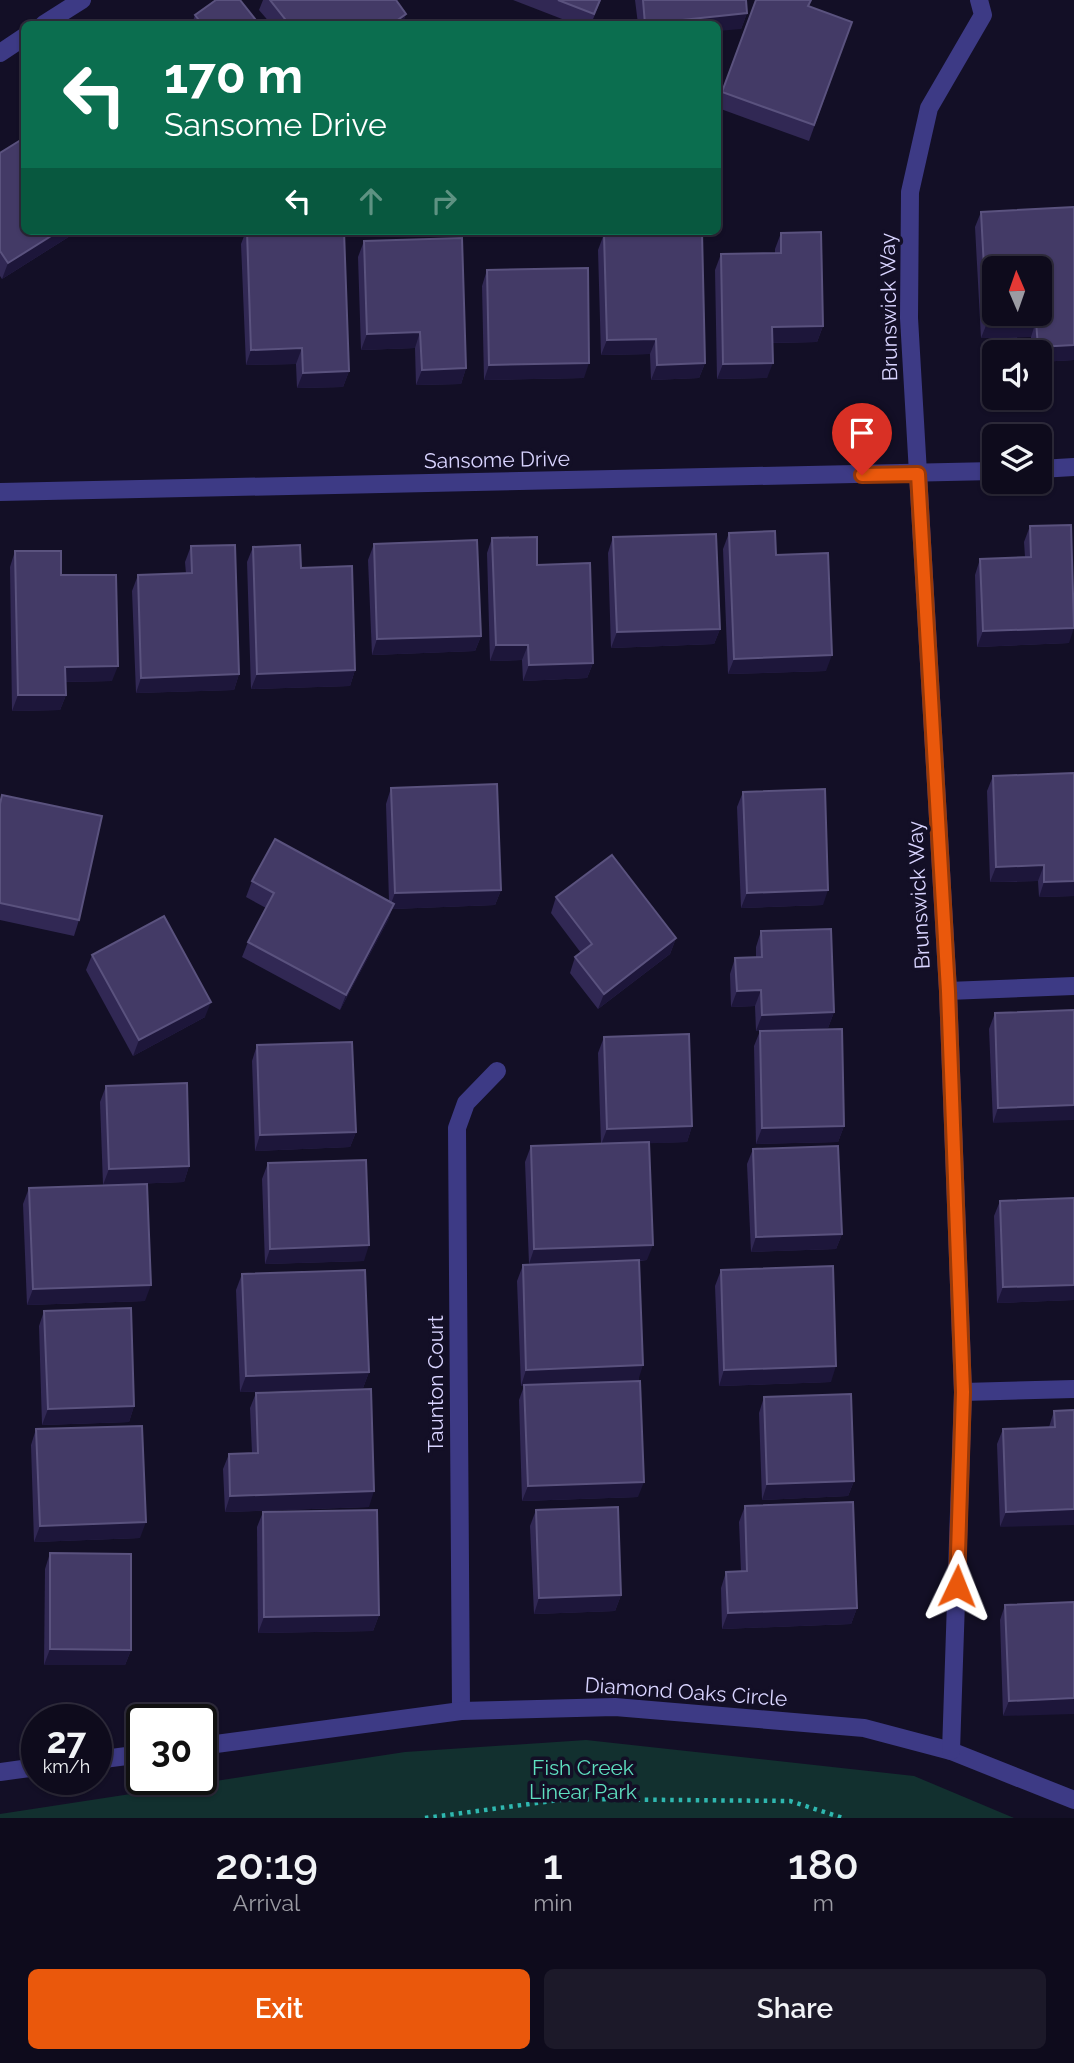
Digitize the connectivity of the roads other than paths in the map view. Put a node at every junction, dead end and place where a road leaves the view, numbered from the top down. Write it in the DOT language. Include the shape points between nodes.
graph roads {
  1 [pos="82,0"];
  2 [pos="979,0"];
  3 [pos="49,21"];
  4 [pos="21,39"];
  5 [pos="0,54"];
  6 [pos="1074,467"];
  7 [pos="1052,468"];
  8 [pos="982,471"];
  9 [pos="918,474"];
  10 [pos="0,492"];
  11 [pos="1074,986"];
  12 [pos="948,991"];
  13 [pos="498,1071"];
  14 [pos="1074,1389"];
  15 [pos="963,1392"];
  16 [pos="461,1712"];
  17 [pos="217,1744"];
  18 [pos="951,1751"];
  19 [pos="21,1770"];
  20 [pos="0,1772"];
  21 [pos="1074,1800"];
  1 -- 3 [label="street"];
  2 -- 9 [label="street, Brunswick Way" via="983,15 929,108 909,192 909,318"];
  4 -- 5 [label="street"];
  6 -- 7 [label="street"];
  8 -- 9 [label="street, Sansome Drive"];
  9 -- 10 [label="street, Sansome Drive"];
  9 -- 12 [label="street, Brunswick Way"];
  11 -- 12 [label="street"];
  12 -- 15 [label="street, Brunswick Way"];
  13 -- 16 [label="street, Taunton Court" via="466,1103 457,1128"];
  14 -- 15 [label="street"];
  15 -- 18 [label="street, Brunswick Way"];
  16 -- 17 [label="street, Diamond Oaks Circle"];
  16 -- 18 [label="street, Diamond Oaks Circle" via="615,1707 864,1728"];
  18 -- 21 [label="street, Diamond Oaks Circle"];
  19 -- 20 [label="street"];
}
